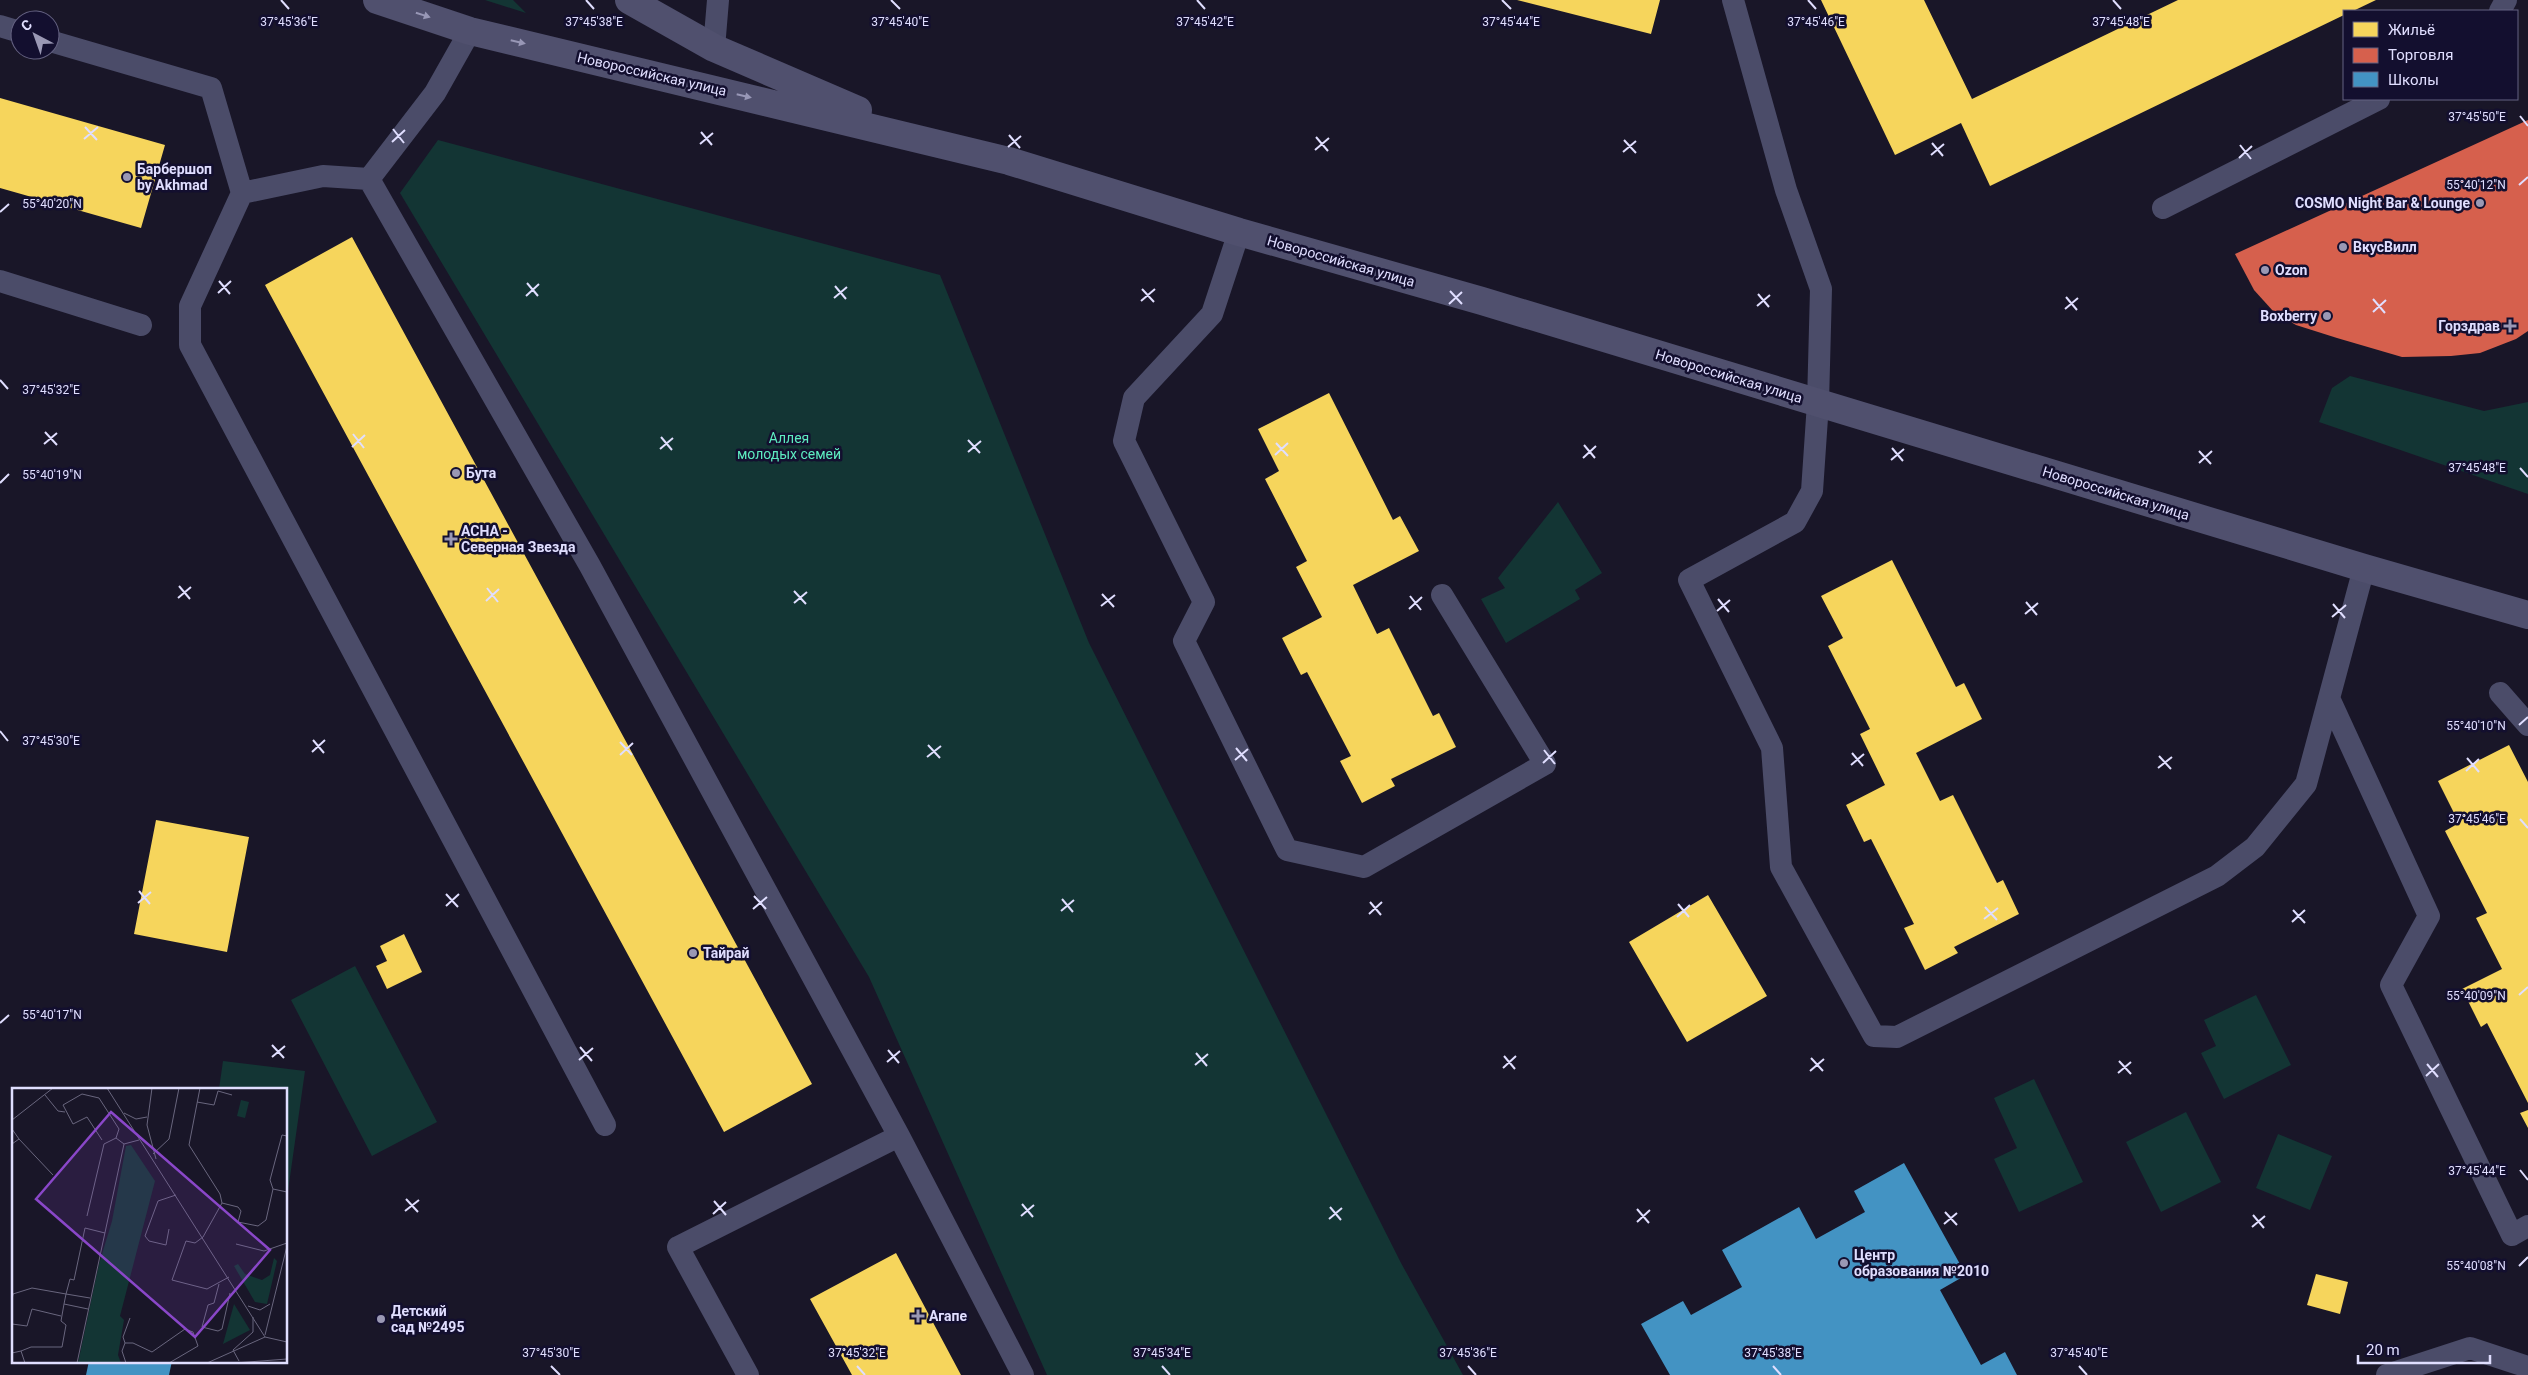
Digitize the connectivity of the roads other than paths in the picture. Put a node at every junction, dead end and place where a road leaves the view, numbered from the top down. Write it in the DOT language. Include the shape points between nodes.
graph roads {
  1 [pos="377,0"];
  2 [pos="629,0"];
  3 [pos="718,0"];
  4 [pos="1733,0"];
  5 [pos="470,31"];
  6 [pos="60,43"];
  7 [pos="714,48"];
  8 [pos="2377,100"];
  9 [pos="929,140"];
  10 [pos="369,179"];
  11 [pos="242,193"];
  12 [pos="2163,208"];
  13 [pos="1239,232"];
  14 [pos="0,281"];
  15 [pos="141,325"];
  16 [pos="1818,403"];
  17 [pos="2364,568"];
  18 [pos="1442,595"];
  19 [pos="2528,615"];
  20 [pos="2500,693"];
  21 [pos="2329,698"];
  22 [pos="2528,725"];
  23 [pos="605,1125"];
  24 [pos="898,1136"];
  25 [pos="2528,1226"];
  26 [pos="2528,1366"];
  27 [pos="748,1375"];
  28 [pos="1023,1375"];
  29 [pos="2387,1375"];
  1 -- 5 [label="street, Новороссийская улица, one-way"];
  2 -- 7 [label="street, Новороссийская улица"];
  3 -- 7 [label="lane"];
  4 -- 16 [label="lane" via="1786,190 1822,289"];
  5 -- 9 [label="street, Новороссийская улица, one-way"];
  5 -- 10 [label="lane" via="435,93"];
  6 -- 11 [label="lane" via="211,88"];
  7 -- 9 [label="street, Новороссийская улица"];
  8 -- 12 [label="lane"];
  9 -- 13 [label="street, Новороссийская улица" via="1009,161"];
  10 -- 11 [label="lane" via="323,176"];
  10 -- 24 [label="lane" via="590,566"];
  11 -- 23 [label="lane" via="190,306 190,345"];
  13 -- 16 [label="street, Новороссийская улица" via="1482,301"];
  13 -- 18 [label="lane" via="1212,314 1134,398 1124,440 1204,602 1184,641 1288,850 1364,867 1545,764"];
  14 -- 15 [label="lane"];
  16 -- 17 [label="street, Новороссийская улица"];
  16 -- 21 [label="lane" via="1812,491 1795,522 1689,580 1772,748 1781,867 1874,1036 1897,1037 2217,876 2255,847 2306,784"];
  17 -- 19 [label="street, Новороссийская улица"];
  17 -- 21 [label="lane"];
  20 -- 22 [label="lane"];
  21 -- 25 [label="lane" via="2429,916 2392,985 2512,1235"];
  24 -- 27 [label="lane" via="678,1247"];
  24 -- 28 [label="lane"];
  26 -- 29 [label="lane" via="2470,1348"];
}
